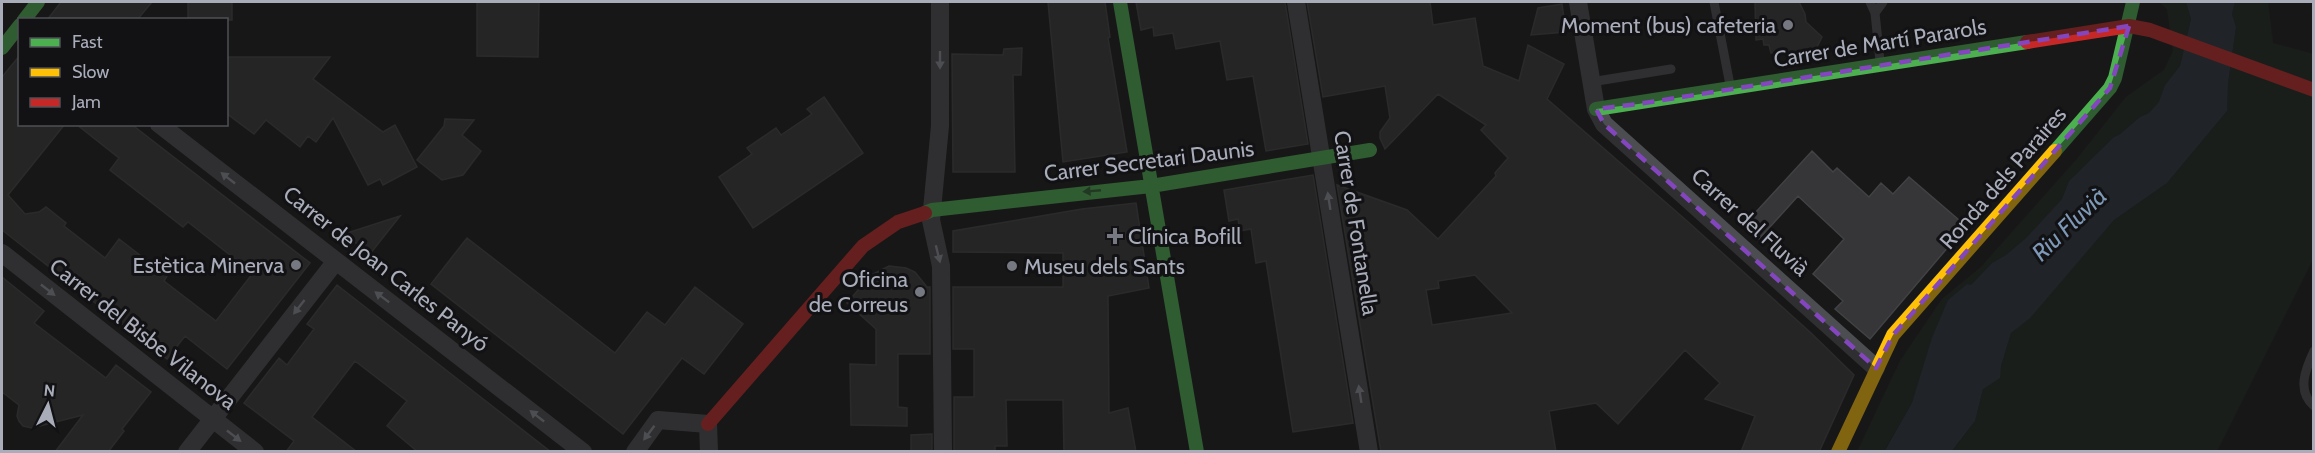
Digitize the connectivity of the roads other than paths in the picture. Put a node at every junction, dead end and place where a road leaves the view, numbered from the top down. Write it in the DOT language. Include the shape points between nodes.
graph roads {
  1 [pos="38,2"];
  2 [pos="940,2"];
  3 [pos="1120,2"];
  4 [pos="1296,2"];
  5 [pos="1578,2"];
  6 [pos="1714,2"];
  7 [pos="1870,2"];
  8 [pos="1883,2"];
  9 [pos="2133,2"];
  10 [pos="1875,13"];
  11 [pos="25,18"];
  12 [pos="2129,26"];
  13 [pos="18,28"];
  14 [pos="2,48"];
  15 [pos="1880,65"];
  16 [pos="1671,69"];
  17 [pos="1591,82"];
  18 [pos="1730,87"];
  19 [pos="2313,90"];
  20 [pos="1596,109"];
  21 [pos="162,126"];
  22 [pos="1370,150"];
  23 [pos="1322,158"];
  24 [pos="1151,186"];
  25 [pos="932,210"];
  26 [pos="2,254"];
  27 [pos="336,261"];
  28 [pos="2313,351"];
  29 [pos="1876,368"];
  30 [pos="2313,406"];
  31 [pos="212,419"];
  32 [pos="708,424"];
  33 [pos="187,452"];
  34 [pos="255,452"];
  35 [pos="583,452"];
  36 [pos="635,452"];
  37 [pos="709,452"];
  38 [pos="943,452"];
  39 [pos="1197,452"];
  40 [pos="1370,452"];
  41 [pos="1838,452"];
  1 -- 11 [label="street"];
  2 -- 25 [label="street, one-way" via="940,126"];
  3 -- 24 [label="street"];
  4 -- 23 [label="street, Carrer de Fontanella"];
  5 -- 17 [label="street"];
  6 -- 18 [label="lane"];
  7 -- 10 [label="lane"];
  8 -- 10 [label="lane"];
  9 -- 12 [label="street, Ronda dels Paraires"];
  10 -- 15 [label="lane"];
  12 -- 15 [label="street, Carrer de Martí Pararols"];
  12 -- 19 [label="street, Carrer de Martí Pararols" via="2144,28"];
  12 -- 29 [label="street, Ronda dels Paraires" via="2110,88 1893,335"];
  13 -- 14 [label="street"];
  15 -- 18 [label="street, Carrer de Martí Pararols"];
  16 -- 17 [label="lane"];
  17 -- 20 [label="street"];
  18 -- 20 [label="street, Carrer de Martí Pararols"];
  20 -- 29 [label="street, Carrer del Fluvià" via="1604,124"];
  27 -- 21 [label="street, Carrer de Joan Carles Panyó, one-way"];
  22 -- 23 [label="street, Carrer Secretari Daunis"];
  23 -- 24 [label="street, Carrer Secretari Daunis"];
  40 -- 23 [label="street, Carrer de Fontanella, one-way"];
  24 -- 25 [label="street, Carrer Secretari Daunis, one-way"];
  24 -- 39 [label="street"];
  25 -- 32 [label="street, Carrer Secretari Daunis" via="898,222 862,246"];
  25 -- 38 [label="street, one-way" via="932,230 941,266"];
  26 -- 31 [label="street, Carrer del Bisbe Vilanova, one-way"];
  27 -- 31 [label="street, one-way"];
  35 -- 27 [label="street, Carrer de Joan Carles Panyó, one-way"];
  28 -- 30 [label="lane" via="2304,380"];
  29 -- 41 [label="street, Ronda dels Paraires"];
  31 -- 33 [label="street"];
  31 -- 34 [label="street, Carrer del Bisbe Vilanova, one-way"];
  32 -- 36 [label="street, one-way" via="658,420"];
  32 -- 37 [label="street"];
}
